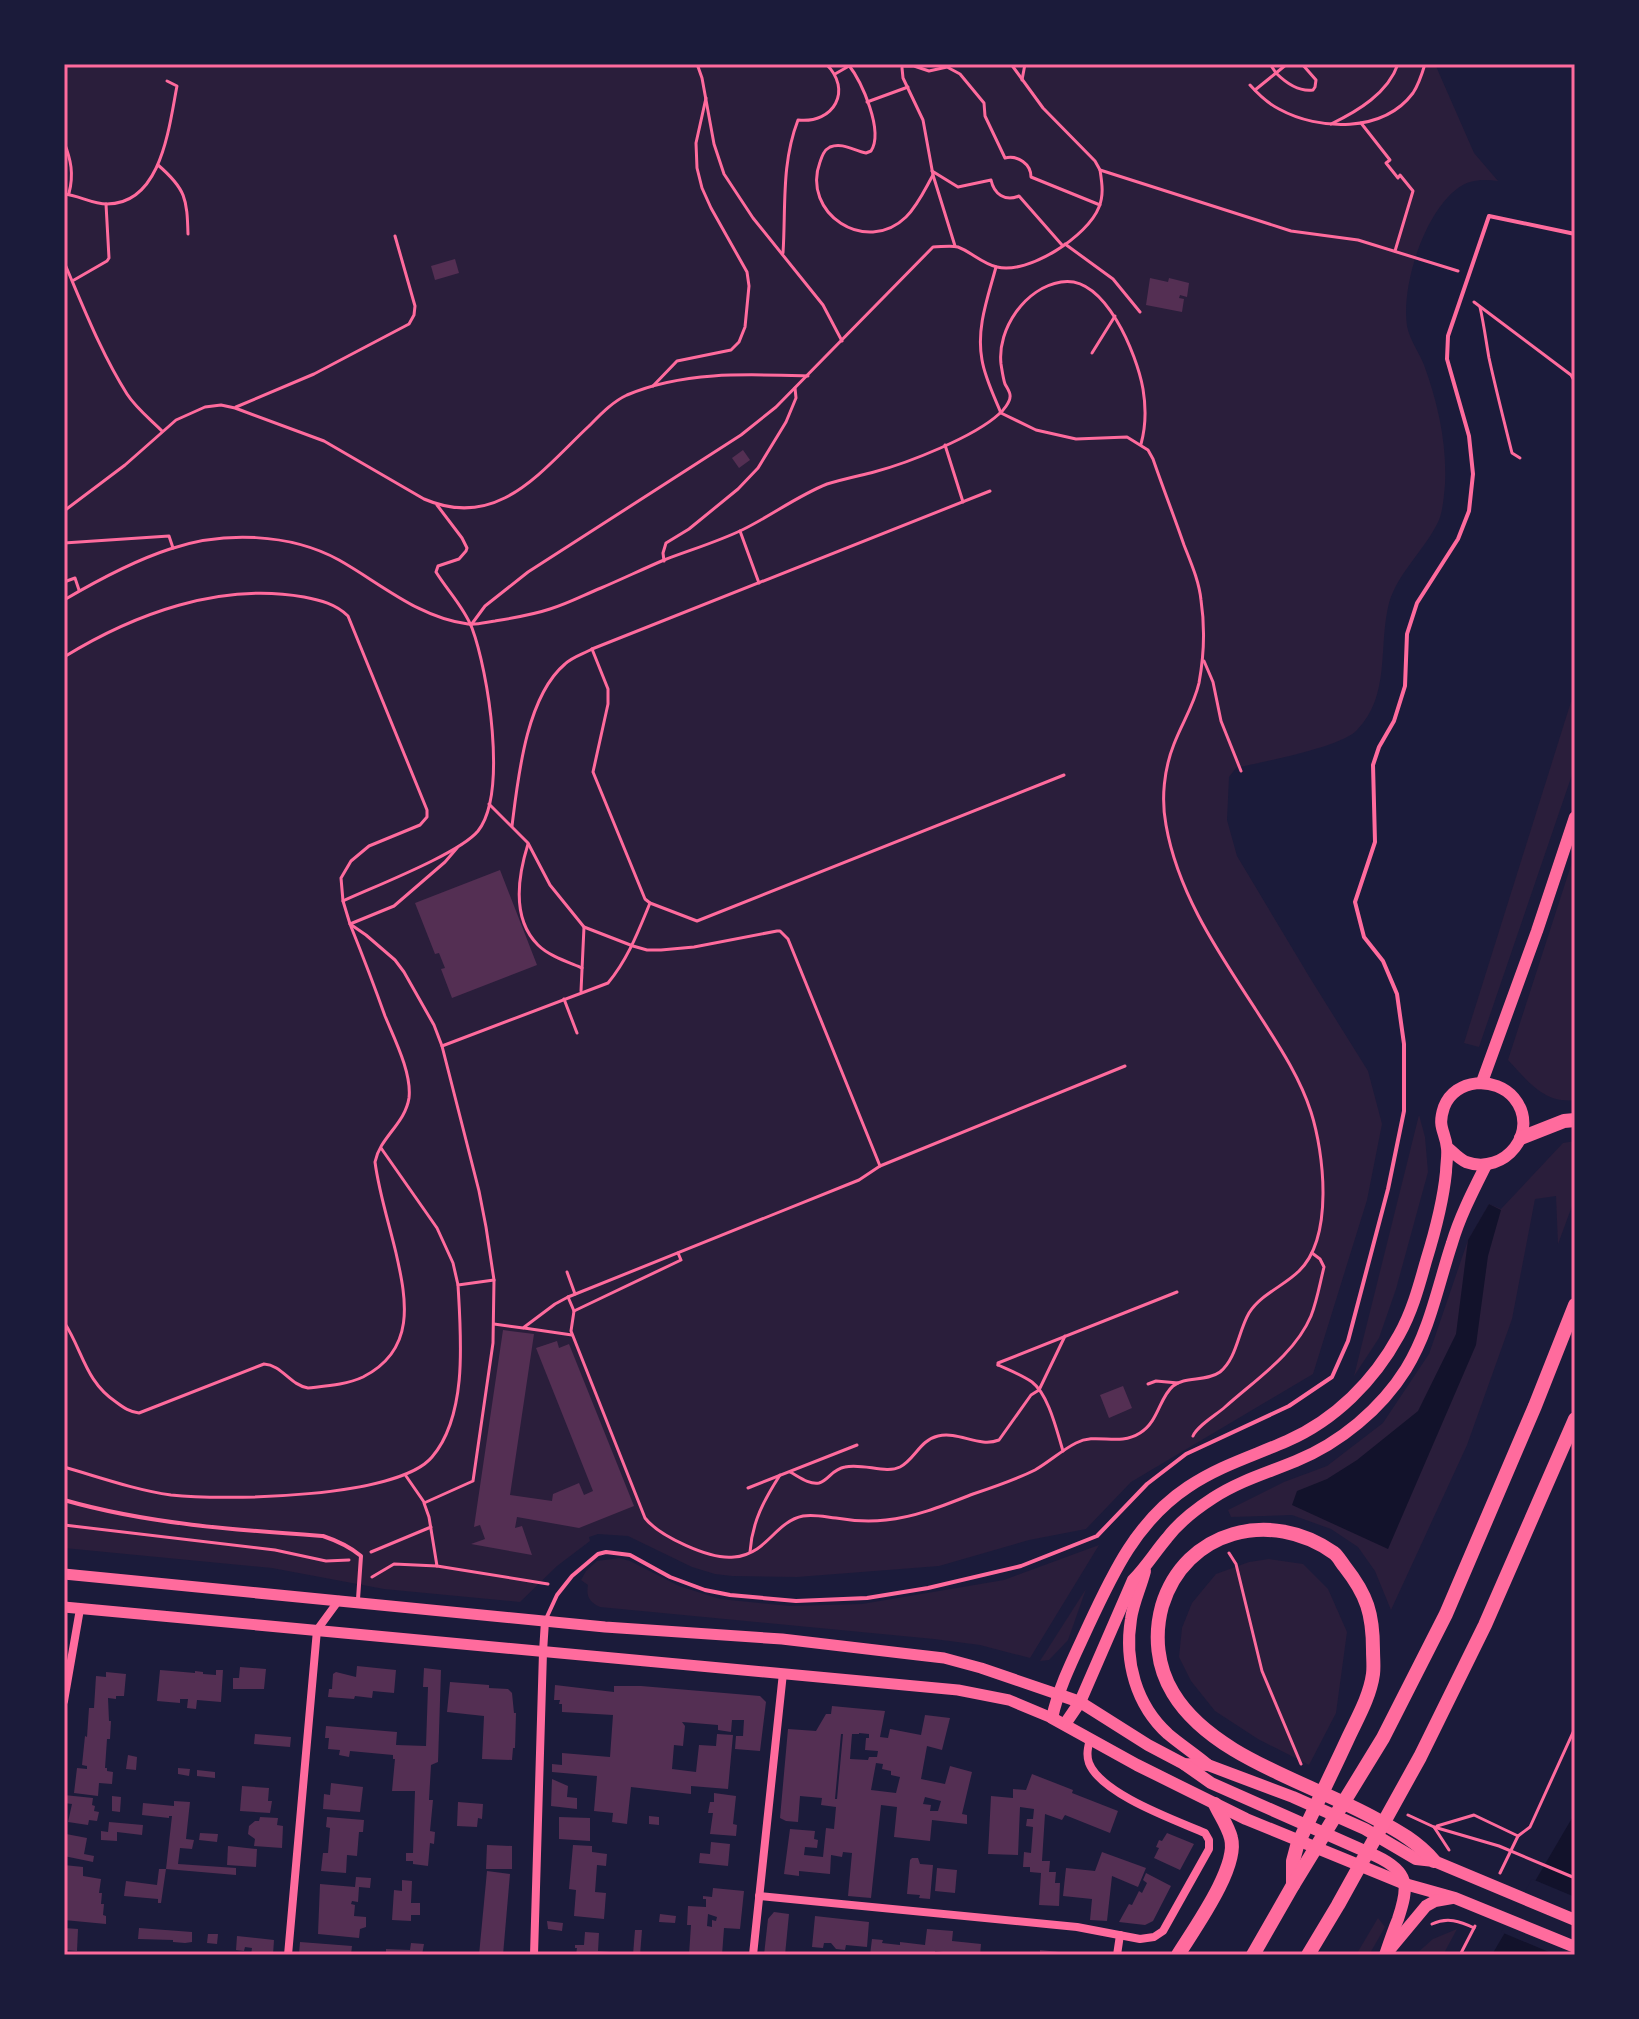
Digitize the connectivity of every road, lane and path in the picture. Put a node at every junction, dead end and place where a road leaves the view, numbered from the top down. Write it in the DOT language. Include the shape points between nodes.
graph roads {
  1 [pos="697,64"];
  2 [pos="826,64"];
  3 [pos="1011,64"];
  4 [pos="1025,64"];
  5 [pos="1270,64"];
  6 [pos="1287,64"];
  7 [pos="1302,64"];
  8 [pos="1398,64"];
  9 [pos="1425,64"];
  10 [pos="850,65"];
  11 [pos="903,65"];
  12 [pos="1276,73"];
  13 [pos="835,74"];
  14 [pos="1022,80"];
  15 [pos="167,81"];
  16 [pos="1250,85"];
  17 [pos="908,87"];
  18 [pos="1255,90"];
  19 [pos="706,98"];
  20 [pos="867,102"];
  21 [pos="1361,123"];
  22 [pos="1331,124"];
  23 [pos="64,142"];
  24 [pos="158,165"];
  25 [pos="1100,170"];
  26 [pos="932,173"];
  27 [pos="66,194"];
  28 [pos="106,204"];
  29 [pos="1100,205"];
  30 [pos="188,234"];
  31 [pos="1575,234"];
  32 [pos="395,236"];
  33 [pos="1064,245"];
  34 [pos="955,246"];
  35 [pos="1395,251"];
  36 [pos="783,256"];
  37 [pos="64,262"];
  38 [pos="996,267"];
  39 [pos="1468,274"];
  40 [pos="72,281"];
  41 [pos="1462,291"];
  42 [pos="1480,307"];
  43 [pos="1140,312"];
  44 [pos="1115,316"];
  45 [pos="842,341"];
  46 [pos="1092,353"];
  47 [pos="808,376"];
  48 [pos="1575,382"];
  49 [pos="652,388"];
  50 [pos="795,388"];
  51 [pos="235,408"];
  52 [pos="1001,413"];
  53 [pos="162,431"];
  54 [pos="1141,444"];
  55 [pos="945,445"];
  56 [pos="1520,458"];
  57 [pos="990,491"];
  58 [pos="963,502"];
  59 [pos="437,505"];
  60 [pos="64,511"];
  61 [pos="740,531"];
  62 [pos="64,543"];
  63 [pos="173,548"];
  64 [pos="664,561"];
  65 [pos="64,582"];
  66 [pos="759,583"];
  67 [pos="80,591"];
  68 [pos="64,600"];
  69 [pos="471,625"];
  70 [pos="592,649"];
  71 [pos="64,657"];
  72 [pos="1202,657"];
  73 [pos="1241,771"];
  74 [pos="1064,775"];
  75 [pos="489,804"];
  76 [pos="1575,817"];
  77 [pos="512,826"];
  78 [pos="528,843"];
  79 [pos="460,844"];
  80 [pos="343,901"];
  81 [pos="650,903"];
  82 [pos="350,924"];
  83 [pos="584,927"];
  84 [pos="633,946"];
  85 [pos="582,968"];
  86 [pos="581,993"];
  87 [pos="564,999"];
  88 [pos="577,1033"];
  89 [pos="442,1046"];
  90 [pos="1125,1066"];
  91 [pos="1482,1082"];
  92 [pos="1569,1121"];
  93 [pos="1521,1138"];
  94 [pos="1447,1147"];
  95 [pos="381,1148"];
  96 [pos="1486,1165"];
  97 [pos="880,1166"];
  98 [pos="678,1253"];
  99 [pos="1312,1253"];
  100 [pos="567,1272"];
  101 [pos="494,1280"];
  102 [pos="458,1285"];
  103 [pos="1177,1292"];
  104 [pos="575,1294"];
  105 [pos="568,1297"];
  106 [pos="1575,1305"];
  107 [pos="574,1311"];
  108 [pos="64,1322"];
  109 [pos="494,1324"];
  110 [pos="523,1328"];
  111 [pos="572,1335"];
  112 [pos="1065,1336"];
  113 [pos="1178,1383"];
  114 [pos="1148,1384"];
  115 [pos="1039,1390"];
  116 [pos="1575,1419"];
  117 [pos="857,1445"];
  118 [pos="1063,1451"];
  119 [pos="1186,1454"];
  120 [pos="64,1467"];
  121 [pos="790,1472"];
  122 [pos="780,1475"];
  123 [pos="406,1476"];
  124 [pos="748,1488"];
  125 [pos="64,1500"];
  126 [pos="424,1503"];
  127 [pos="750,1553"];
  128 [pos="1229,1553"];
  129 [pos="437,1566"];
  130 [pos="1146,1568"];
  131 [pos="64,1574"];
  132 [pos="370,1578"];
  133 [pos="548,1584"];
  134 [pos="339,1600"];
  135 [pos="357,1602"];
  136 [pos="64,1607"];
  137 [pos="80,1609"];
  138 [pos="545,1621"];
  139 [pos="317,1630"];
  140 [pos="543,1652"];
  141 [pos="783,1673"];
  142 [pos="1057,1694"];
  143 [pos="64,1701"];
  144 [pos="1080,1702"];
  145 [pos="1052,1718"];
  146 [pos="1065,1724"];
  147 [pos="1575,1728"];
  148 [pos="1090,1739"];
  149 [pos="1184,1764"];
  150 [pos="1208,1765"];
  151 [pos="1302,1776"];
  152 [pos="1215,1804"];
  153 [pos="1518,1836"];
  154 [pos="1418,1852"];
  155 [pos="1434,1861"];
  156 [pos="1501,1870"];
  157 [pos="1575,1878"];
  158 [pos="1405,1884"];
  159 [pos="1293,1885"];
  160 [pos="759,1896"];
  161 [pos="1455,1898"];
  162 [pos="1426,1906"];
  163 [pos="1575,1920"];
  164 [pos="1474,1928"];
  165 [pos="1120,1935"];
  166 [pos="1575,1947"];
  167 [pos="288,1955"];
  168 [pos="534,1955"];
  169 [pos="753,1955"];
  170 [pos="1117,1955"];
  171 [pos="1178,1955"];
  172 [pos="1253,1955"];
  173 [pos="1308,1955"];
  174 [pos="1385,1955"];
  1 -- 19 [label="path"];
  2 -- 13 [label="path"];
  3 -- 14 [label="path"];
  4 -- 14 [label="path"];
  5 -- 12 [label="path"];
  6 -- 12 [label="path"];
  7 -- 12 [label="path" via="1316,80 1313,90 1295,87"];
  8 -- 22 [label="path" via="1374,96"];
  9 -- 21 [label="path" via="1404,103"];
  10 -- 13 [label="path"];
  10 -- 20 [label="path"];
  11 -- 17 [label="path"];
  11 -- 29 [label="path" via="956,71 984,103 1005,158 1023,161 1031,177"];
  12 -- 18 [label="path"];
  13 -- 36 [label="path" via="839,94 833,108 815,121 798,120 793,131 785,175"];
  14 -- 25 [label="path"];
  15 -- 24 [label="path" via="177,86"];
  16 -- 18 [label="path"];
  17 -- 20 [label="path"];
  17 -- 26 [label="path" via="923,120"];
  18 -- 22 [label="path" via="1278,109"];
  19 -- 36 [label="path" via="724,174"];
  19 -- 49 [label="path" via="696,143 697,168 706,199 749,279 745,327 731,350 677,361"];
  20 -- 26 [label="path" via="876,133 871,151 831,147 821,157 817,189 831,215 860,231 890,229 916,205"];
  21 -- 22 [label="path"];
  21 -- 35 [label="path" via="1390,160 1386,163 1413,191"];
  23 -- 27 [label="path" via="72,161"];
  24 -- 28 [label="path" via="131,198"];
  24 -- 30 [label="path" via="186,196"];
  25 -- 29 [label="path"];
  25 -- 35 [label="path" via="1291,231"];
  26 -- 33 [label="path" via="955,186 991,180 1000,195 1019,196"];
  26 -- 34 [label="path"];
  27 -- 28 [label="path"];
  28 -- 40 [label="path" via="109,258"];
  29 -- 33 [label="path" via="1088,225"];
  31 -- 39 [label="lane" via="1489,216"];
  32 -- 51 [label="path" via="415,306 409,324"];
  33 -- 38 [label="path" via="1026,265"];
  33 -- 43 [label="path" via="1113,279"];
  34 -- 38 [label="path"];
  34 -- 45 [label="path" via="933,247"];
  35 -- 39 [label="path"];
  36 -- 45 [label="path" via="823,305"];
  37 -- 40 [label="path"];
  38 -- 52 [label="path" via="980,340 981,359"];
  39 -- 41 [label="lane"];
  40 -- 53 [label="path" via="128,394"];
  41 -- 42 [label="path"];
  41 -- 119 [label="lane" via="1447,359 1469,436 1469,511 1458,539 1417,603 1407,634 1405,686 1373,765 1375,842 1355,902 1364,937 1383,961 1397,994 1404,1044 1404,1111 1388,1189 1348,1341 1332,1377 1289,1406"];
  42 -- 48 [label="path"];
  42 -- 56 [label="path" via="1512,453"];
  44 -- 46 [label="path"];
  44 -- 52 [label="path" via="1090,289 1074,281 1056,283 1032,296 1005,331 1001,366 1011,396"];
  44 -- 54 [label="path" via="1143,388"];
  45 -- 47 [label="path"];
  47 -- 49 [label="path" via="689,378"];
  47 -- 50 [label="path"];
  49 -- 59 [label="path" via="608,408 509,496 473,509"];
  50 -- 64 [label="path" via="792,411 766,458 738,489 666,543"];
  50 -- 69 [label="path" via="741,435 528,572 485,606"];
  51 -- 53 [label="path" via="205,407"];
  51 -- 59 [label="path" via="324,441"];
  52 -- 54 [label="path" via="1036,430 1076,439 1127,437"];
  52 -- 55 [label="path"];
  53 -- 60 [label="path"];
  54 -- 72 [label="path" via="1153,459 1201,597"];
  55 -- 58 [label="path"];
  55 -- 61 [label="path" via="806,493"];
  57 -- 58 [label="path"];
  58 -- 66 [label="path"];
  59 -- 69 [label="path" via="467,548 436,572"];
  61 -- 64 [label="path"];
  61 -- 66 [label="path"];
  62 -- 63 [label="path" via="169,536"];
  63 -- 67 [label="path"];
  63 -- 69 [label="path" via="240,538 305,546 339,560 400,598"];
  64 -- 69 [label="path" via="549,610"];
  65 -- 67 [label="path" via="75,578"];
  66 -- 70 [label="path"];
  67 -- 68 [label="path"];
  69 -- 75 [label="path" via="491,713"];
  70 -- 77 [label="path" via="567,661 546,687 525,744"];
  70 -- 81 [label="path" via="608,689 593,772"];
  71 -- 80 [label="path" via="119,626 215,597 293,595 342,610 427,810 420,825 369,846 351,861 341,878"];
  72 -- 73 [label="path"];
  72 -- 99 [label="path" via="1192,707 1167,771 1166,824 1189,898 1291,1065 1311,1112 1323,1167"];
  74 -- 81 [label="path" via="697,921"];
  75 -- 77 [label="path"];
  75 -- 79 [label="path" via="478,830"];
  76 -- 91 [label="main road"];
  77 -- 78 [label="path"];
  78 -- 83 [label="path" via="550,885"];
  78 -- 85 [label="path" via="519,888 523,919 538,945"];
  79 -- 80 [label="path"];
  79 -- 82 [label="path" via="394,906"];
  80 -- 82 [label="path"];
  81 -- 84 [label="path"];
  82 -- 89 [label="path" via="395,960"];
  82 -- 95 [label="path" via="409,1085 402,1118"];
  83 -- 84 [label="path"];
  83 -- 85 [label="path"];
  84 -- 86 [label="path" via="608,983"];
  84 -- 97 [label="path" via="661,950 783,934"];
  85 -- 86 [label="path"];
  86 -- 87 [label="path"];
  87 -- 88 [label="path"];
  87 -- 89 [label="path"];
  89 -- 101 [label="path" via="479,1191"];
  90 -- 97 [label="path"];
  91 -- 93 [label="main road" via="1501,1087 1516,1100 1523,1118"];
  91 -- 94 [label="main road" via="1460,1088 1445,1104 1440,1126"];
  92 -- 93 [label="highway"];
  93 -- 96 [label="main road" via="1507,1157"];
  94 -- 96 [label="main road" via="1464,1162"];
  94 -- 142 [label="main road" via="1443,1197 1418,1291 1382,1364 1314,1427 1217,1470 1153,1516 1113,1573"];
  95 -- 102 [label="path" via="437,1228"];
  95 -- 108 [label="path" via="376,1169 406,1312 394,1351 364,1376 308,1388 264,1364 146,1412 133,1412 95,1383"];
  96 -- 130 [label="main road" via="1459,1223 1419,1345 1386,1395 1333,1442 1212,1498 1182,1521"];
  97 -- 98 [label="path" via="859,1180"];
  98 -- 104 [label="path"];
  98 -- 107 [label="path" via="681,1260"];
  99 -- 113 [label="path" via="1298,1272 1252,1308 1224,1368 1212,1377"];
  99 -- 119 [label="path" via="1324,1267 1303,1331 1286,1353 1196,1429"];
  100 -- 104 [label="path"];
  101 -- 102 [label="path"];
  101 -- 109 [label="path"];
  102 -- 123 [label="path" via="457,1399 443,1441 423,1467"];
  103 -- 112 [label="path"];
  104 -- 105 [label="path"];
  105 -- 107 [label="path"];
  105 -- 110 [label="path"];
  106 -- 159 [label="highway" via="1446,1614 1383,1738"];
  107 -- 111 [label="path"];
  109 -- 110 [label="path"];
  109 -- 126 [label="path" via="473,1481"];
  110 -- 111 [label="path"];
  111 -- 127 [label="path" via="651,1526 716,1556"];
  112 -- 115 [label="path"];
  112 -- 115 [label="path" via="998,1363"];
  113 -- 114 [label="path"];
  113 -- 118 [label="path" via="1138,1434 1117,1441 1088,1438"];
  115 -- 118 [label="path"];
  115 -- 121 [label="path" via="993,1442 941,1435 898,1468 848,1466 818,1483"];
  116 -- 173 [label="highway" via="1485,1625 1426,1744"];
  117 -- 121 [label="path"];
  118 -- 127 [label="path" via="1020,1477 900,1519 802,1516"];
  119 -- 138 [label="lane" via="1147,1484 1097,1536 1021,1566 867,1598 796,1601 705,1590 630,1555 606,1552 572,1576"];
  120 -- 123 [label="path" via="148,1491 203,1497 290,1496"];
  121 -- 122 [label="path"];
  122 -- 124 [label="path"];
  122 -- 127 [label="path" via="758,1512"];
  123 -- 126 [label="path"];
  125 -- 135 [label="lane" via="202,1526 335,1540 361,1556"];
  126 -- 129 [label="path"];
  128 -- 151 [label="path" via="1262,1671"];
  129 -- 132 [label="path" via="394,1564"];
  129 -- 133 [label="path"];
  130 -- 144 [label="main road" via="1133,1580"];
  130 -- 150 [label="main road" via="1131,1617 1134,1681 1160,1724"];
  131 -- 134 [label="main road"];
  134 -- 135 [label="main road"];
  134 -- 139 [label="street"];
  135 -- 138 [label="main road"];
  136 -- 137 [label="main road"];
  137 -- 139 [label="main road"];
  137 -- 143 [label="street"];
  138 -- 140 [label="street"];
  138 -- 142 [label="main road" via="944,1658"];
  139 -- 140 [label="main road"];
  139 -- 167 [label="street"];
  140 -- 141 [label="main road"];
  140 -- 168 [label="street"];
  141 -- 145 [label="main road" via="981,1693"];
  141 -- 160 [label="street"];
  142 -- 144 [label="main road"];
  142 -- 145 [label="main road"];
  144 -- 146 [label="main road"];
  144 -- 149 [label="main road"];
  145 -- 146 [label="main road"];
  146 -- 148 [label="main road"];
  147 -- 153 [label="path" via="1530,1827"];
  148 -- 152 [label="main road"];
  148 -- 165 [label="street" via="1090,1766 1105,1783 1205,1833 1209,1840 1209,1849 1163,1931 1140,1939"];
  149 -- 150 [label="main road"];
  149 -- 158 [label="main road" via="1211,1783 1383,1859"];
  150 -- 154 [label="main road"];
  151 -- 154 [label="highway"];
  151 -- 159 [label="highway" via="1244,1756 1208,1733 1188,1714 1164,1675 1157,1631 1172,1582 1199,1550 1227,1534 1291,1532 1336,1554 1358,1584 1372,1621 1370,1687 1297,1846"];
  152 -- 158 [label="main road"];
  152 -- 171 [label="highway" via="1231,1838 1231,1855 1221,1883"];
  153 -- 156 [label="path"];
  153 -- 157 [label="path" via="1474,1815 1434,1827 1499,1846"];
  154 -- 155 [label="highway"];
  155 -- 163 [label="main road"];
  158 -- 161 [label="main road"];
  158 -- 174 [label="main road"];
  159 -- 172 [label="highway"];
  160 -- 165 [label="street"];
  160 -- 169 [label="street"];
  161 -- 162 [label="main road"];
  161 -- 166 [label="main road"];
  162 -- 164 [label="path" via="1428,1926 1442,1919"];
  162 -- 174 [label="main road"];
  165 -- 170 [label="street"];
}
